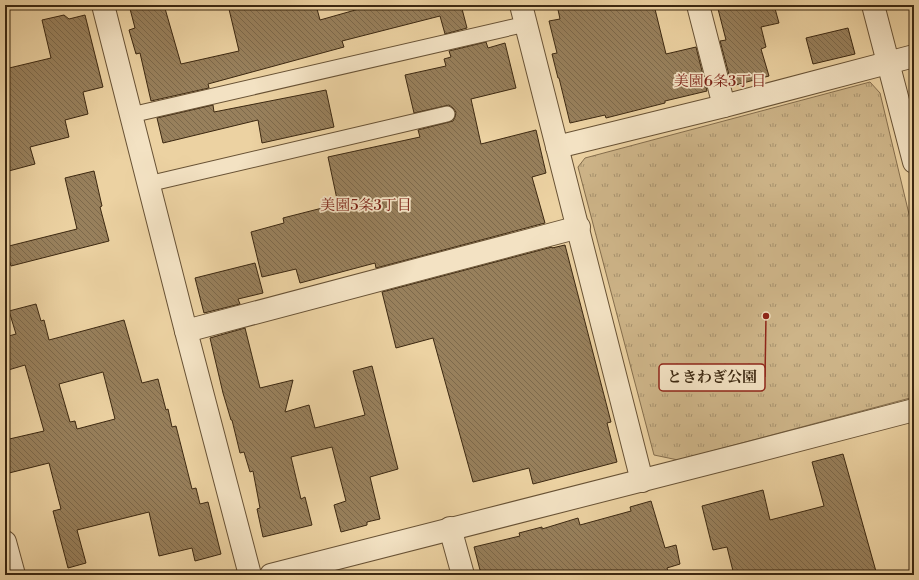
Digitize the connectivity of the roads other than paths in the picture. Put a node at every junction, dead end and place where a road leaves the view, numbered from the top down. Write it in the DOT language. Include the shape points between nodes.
graph roads {
  1 [pos="103,5"];
  2 [pos="698,5"];
  3 [pos="873,5"];
  4 [pos="523,14"];
  5 [pos="914,56"];
  6 [pos="888,62"];
  7 [pos="724,106"];
  8 [pos="447,114"];
  9 [pos="131,115"];
  10 [pos="557,147"];
  11 [pos="914,162"];
  12 [pos="148,184"];
  13 [pos="579,227"];
  14 [pos="186,331"];
  15 [pos="914,410"];
  16 [pos="642,481"];
  17 [pos="450,528"];
  18 [pos="5,542"];
  19 [pos="14,575"];
  20 [pos="250,575"];
  21 [pos="271,575"];
  22 [pos="463,575"];
  1 -- 9 [label="street"];
  2 -- 7 [label="street"];
  3 -- 6 [label="street"];
  4 -- 9 [label="lane"];
  4 -- 10 [label="street"];
  5 -- 6 [label="street"];
  6 -- 7 [label="street"];
  6 -- 11 [label="street"];
  7 -- 10 [label="street"];
  8 -- 12 [label="lane"];
  9 -- 12 [label="street"];
  10 -- 13 [label="street"];
  12 -- 14 [label="street"];
  13 -- 14 [label="street"];
  13 -- 16 [label="street"];
  14 -- 20 [label="street"];
  15 -- 16 [label="street"];
  16 -- 17 [label="street"];
  17 -- 21 [label="street"];
  17 -- 22 [label="street"];
  18 -- 19 [label="street"];
}
